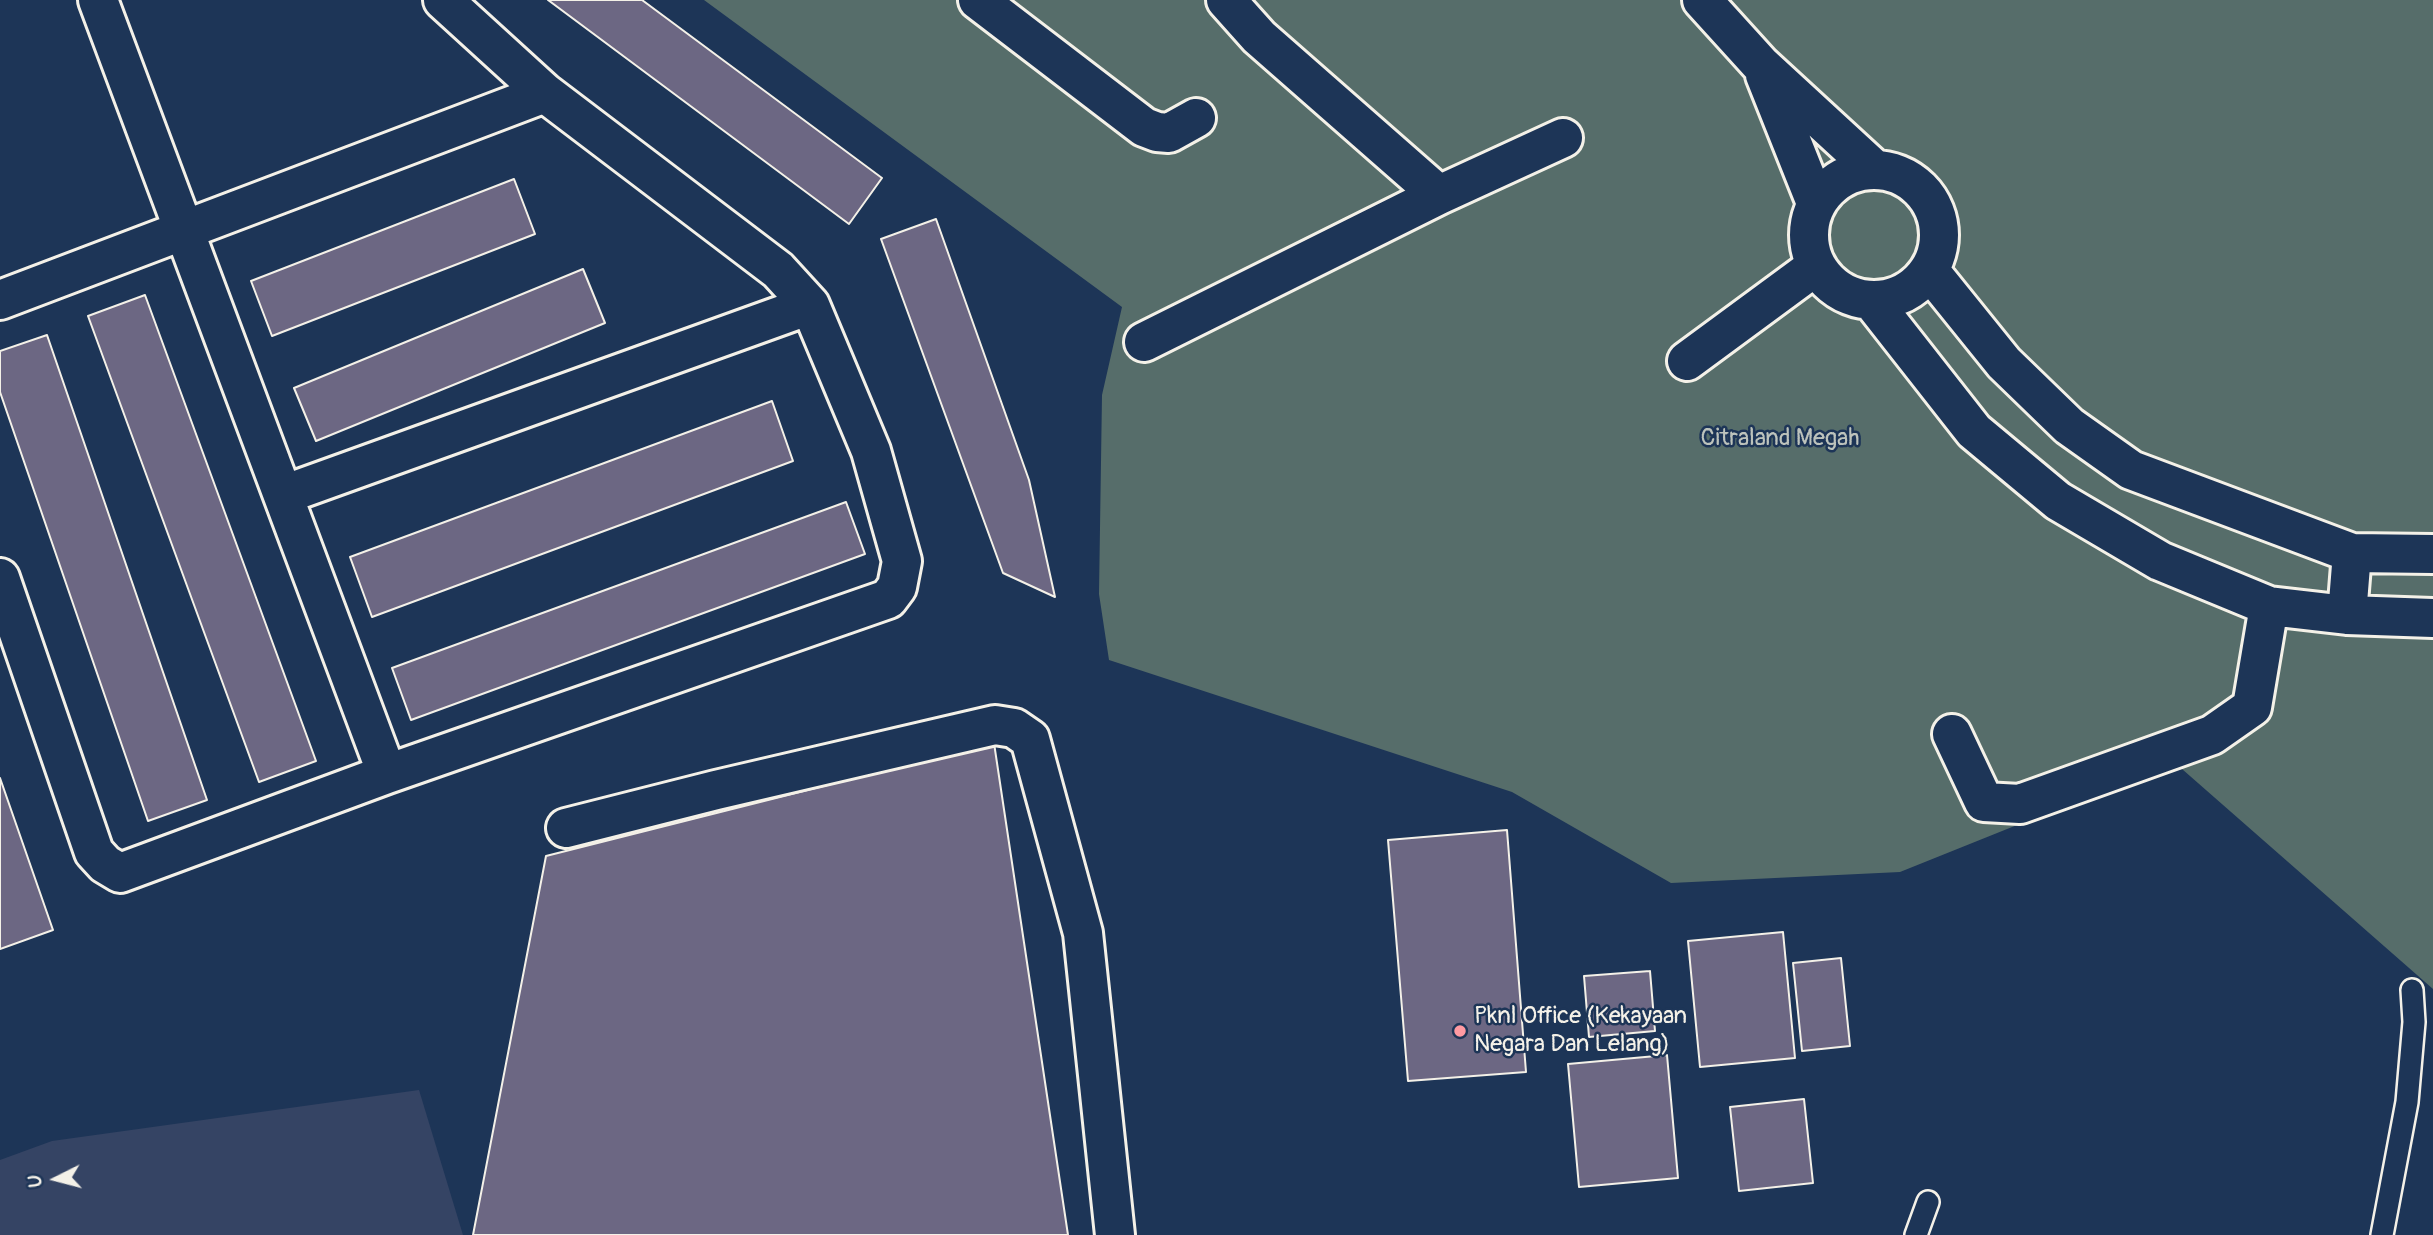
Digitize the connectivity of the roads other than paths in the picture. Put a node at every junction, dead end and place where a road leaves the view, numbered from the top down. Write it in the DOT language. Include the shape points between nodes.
graph roads {
  1 [pos="98,0"];
  2 [pos="443,0"];
  3 [pos="978,0"];
  4 [pos="1226,0"];
  5 [pos="1702,0"];
  6 [pos="1761,65"];
  7 [pos="545,93"];
  8 [pos="1196,118"];
  9 [pos="1563,138"];
  10 [pos="1874,169"];
  11 [pos="1438,195"];
  12 [pos="1816,203"];
  13 [pos="184,232"];
  14 [pos="1816,267"];
  15 [pos="1930,270"];
  16 [pos="0,300"];
  17 [pos="1872,301"];
  18 [pos="810,305"];
  19 [pos="1144,342"];
  20 [pos="1688,361"];
  21 [pos="283,495"];
  22 [pos="2352,552"];
  23 [pos="2433,554"];
  24 [pos="0,578"];
  25 [pos="2269,606"];
  26 [pos="2347,615"];
  27 [pos="2433,618"];
  28 [pos="1952,734"];
  29 [pos="387,774"];
  30 [pos="566,828"];
  31 [pos="2412,990"];
  32 [pos="1928,1202"];
  33 [pos="1115,1235"];
  34 [pos="1916,1235"];
  35 [pos="2382,1235"];
  1 -- 13 [label="street"];
  2 -- 7 [label="street"];
  3 -- 8 [label="street" via="1144,127 1169,133"];
  4 -- 11 [label="street" via="1259,37"];
  5 -- 6 [label="street"];
  6 -- 10 [label="street"];
  6 -- 12 [label="street"];
  7 -- 13 [label="street"];
  7 -- 18 [label="street" via="778,270"];
  9 -- 11 [label="street"];
  10 -- 12 [label="street" via="1845,175"];
  10 -- 15 [label="street" via="1904,176 1920,187 1932,204 1939,226"];
  11 -- 19 [label="street"];
  12 -- 14 [label="street" via="1809,222 1809,245"];
  13 -- 16 [label="street"];
  13 -- 21 [label="street"];
  14 -- 17 [label="street" via="1830,285 1849,297"];
  14 -- 20 [label="street"];
  15 -- 17 [label="street" via="1895,298"];
  15 -- 22 [label="street" via="2004,363 2069,426 2131,470"];
  17 -- 25 [label="street" via="1974,431 2058,501 2160,561"];
  18 -- 21 [label="street"];
  18 -- 29 [label="street" via="871,451 902,561 897,587 888,600"];
  21 -- 29 [label="street"];
  22 -- 23 [label="street"];
  22 -- 26 [label="street"];
  24 -- 29 [label="street" via="94,852 120,873"];
  25 -- 26 [label="street"];
  25 -- 28 [label="street" via="2252,707 2212,735 2020,804 1983,802"];
  26 -- 27 [label="street"];
  30 -- 33 [label="street" via="995,725 1014,728 1030,739 1083,933"];
  31 -- 35 [label="lane" via="2407,1102"];
  32 -- 34 [label="lane"];
}
